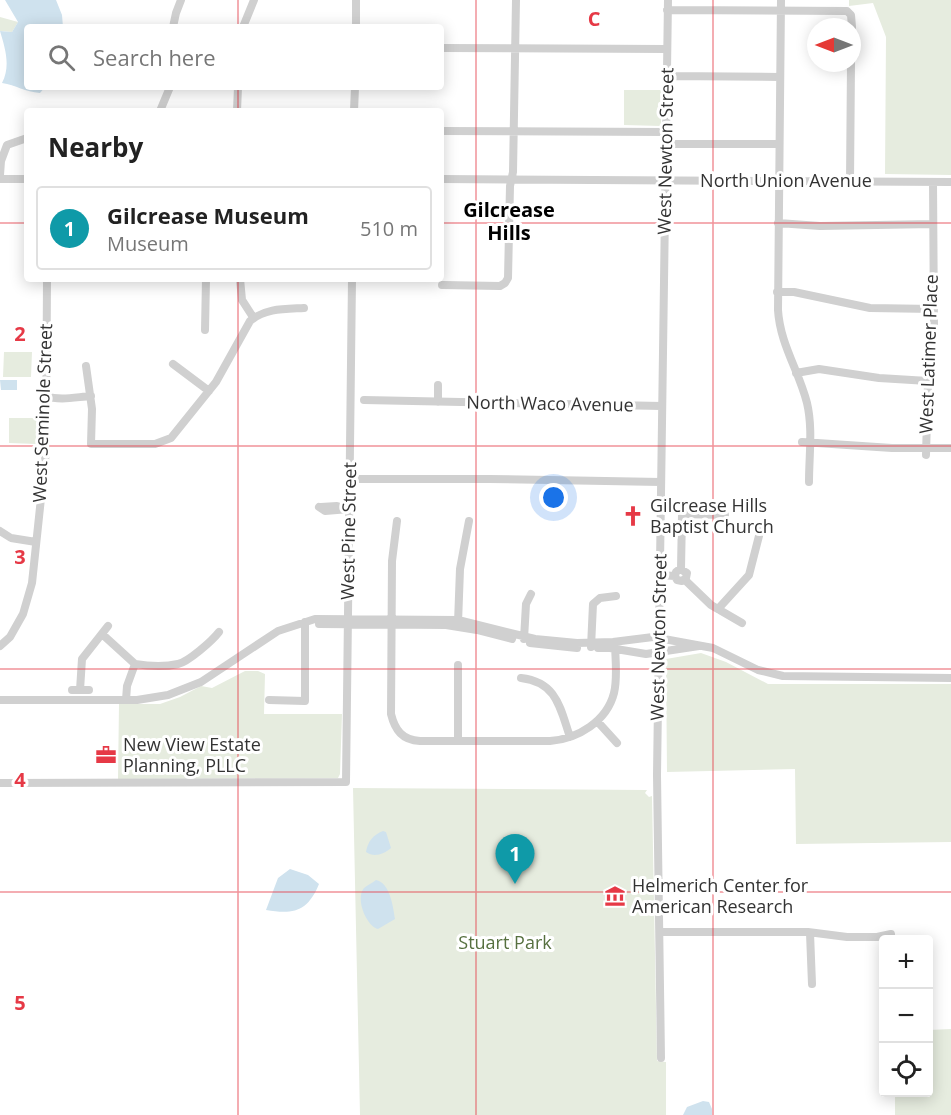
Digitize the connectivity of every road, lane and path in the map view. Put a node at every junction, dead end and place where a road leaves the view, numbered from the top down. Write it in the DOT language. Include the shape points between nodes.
graph roads {
  1 [pos="182,0"];
  2 [pos="254,0"];
  3 [pos="356,0"];
  4 [pos="516,0"];
  5 [pos="668,0"];
  6 [pos="781,0"];
  7 [pos="668,10"];
  8 [pos="781,11"];
  9 [pos="850,18"];
  10 [pos="174,24"];
  11 [pos="244,24"];
  12 [pos="356,24"];
  13 [pos="444,48"];
  14 [pos="515,48"];
  15 [pos="667,49"];
  16 [pos="851,72"];
  17 [pos="667,76"];
  18 [pos="780,77"];
  19 [pos="169,90"];
  20 [pos="238,90"];
  21 [pos="355,90"];
  22 [pos="161,108"];
  23 [pos="237,108"];
  24 [pos="354,108"];
  25 [pos="444,131"];
  26 [pos="513,131"];
  27 [pos="666,132"];
  28 [pos="24,139"];
  29 [pos="666,144"];
  30 [pos="779,144"];
  31 [pos="0,177"];
  32 [pos="24,178"];
  33 [pos="444,179"];
  34 [pos="512,179"];
  35 [pos="665,180"];
  36 [pos="778,181"];
  37 [pos="850,181"];
  38 [pos="933,182"];
  39 [pos="951,182"];
  40 [pos="778,223"];
  41 [pos="933,224"];
  42 [pos="47,282"];
  43 [pos="206,282"];
  44 [pos="240,282"];
  45 [pos="352,282"];
  46 [pos="442,285"];
  47 [pos="777,291"];
  48 [pos="304,308"];
  49 [pos="934,309"];
  50 [pos="253,318"];
  51 [pos="205,330"];
  52 [pos="173,364"];
  53 [pos="86,366"];
  54 [pos="796,373"];
  55 [pos="928,381"];
  56 [pos="438,385"];
  57 [pos="209,391"];
  58 [pos="46,396"];
  59 [pos="91,396"];
  60 [pos="364,400"];
  61 [pos="438,402"];
  62 [pos="662,406"];
  63 [pos="806,442"];
  64 [pos="951,448"];
  65 [pos="926,451"];
  66 [pos="349,479"];
  67 [pos="661,482"];
  68 [pos="809,482"];
  69 [pos="725,515"];
  70 [pos="397,521"];
  71 [pos="469,521"];
  72 [pos="761,528"];
  73 [pos="0,531"];
  74 [pos="36,542"];
  75 [pos="681,569"];
  76 [pos="659,575"];
  77 [pos="675,576"];
  78 [pos="685,580"];
  79 [pos="531,594"];
  80 [pos="616,596"];
  81 [pos="718,609"];
  82 [pos="348,621"];
  83 [pos="305,622"];
  84 [pos="392,622"];
  85 [pos="458,623"];
  86 [pos="742,623"];
  87 [pos="108,626"];
  88 [pos="219,632"];
  89 [pos="102,634"];
  90 [pos="659,637"];
  91 [pos="524,639"];
  92 [pos="615,645"];
  93 [pos="0,646"];
  94 [pos="591,646"];
  95 [pos="700,646"];
  96 [pos="658,654"];
  97 [pos="135,664"];
  98 [pos="458,665"];
  99 [pos="521,678"];
  100 [pos="951,678"];
  101 [pos="80,690"];
  102 [pos="0,700"];
  103 [pos="129,700"];
  104 [pos="269,700"];
  105 [pos="597,721"];
  106 [pos="570,737"];
  107 [pos="458,740"];
  108 [pos="617,743"];
  109 [pos="0,783"];
  110 [pos="660,932"];
  111 [pos="810,933"];
  112 [pos="891,934"];
  113 [pos="812,984"];
  114 [pos="661,1058"];
  1 -- 10 [label="street"];
  2 -- 11 [label="street"];
  3 -- 12 [label="street"];
  4 -- 14 [label="street"];
  5 -- 7 [label="street, West Newton Street"];
  6 -- 8 [label="street"];
  7 -- 8 [label="street"];
  7 -- 15 [label="street, West Newton Street"];
  8 -- 9 [label="street" via="849,12"];
  8 -- 18 [label="street"];
  13 -- 14 [label="street"];
  14 -- 15 [label="street"];
  14 -- 26 [label="street"];
  15 -- 17 [label="street, West Newton Street"];
  16 -- 37 [label="street"];
  17 -- 18 [label="street"];
  17 -- 27 [label="street, West Newton Street"];
  18 -- 30 [label="street"];
  19 -- 22 [label="street"];
  20 -- 23 [label="street"];
  21 -- 24 [label="street"];
  25 -- 26 [label="street"];
  26 -- 27 [label="street"];
  26 -- 34 [label="street"];
  27 -- 29 [label="street, West Newton Street"];
  28 -- 31 [label="street" via="7,144"];
  29 -- 30 [label="street"];
  29 -- 35 [label="street, West Newton Street"];
  30 -- 36 [label="street"];
  31 -- 32 [label="street"];
  33 -- 34 [label="street, North Union Avenue"];
  34 -- 35 [label="street, North Union Avenue"];
  34 -- 46 [label="street" via="509,272 505,283"];
  35 -- 36 [label="street, North Union Avenue"];
  35 -- 62 [label="street, West Newton Street"];
  36 -- 37 [label="street, North Union Avenue"];
  36 -- 40 [label="street"];
  37 -- 38 [label="street, North Union Avenue"];
  38 -- 39 [label="street, North Union Avenue"];
  38 -- 41 [label="street, West Latimer Place"];
  40 -- 41 [label="street"];
  40 -- 47 [label="street"];
  41 -- 49 [label="street, West Latimer Place"];
  42 -- 58 [label="street, West Seminole Street"];
  43 -- 51 [label="street"];
  44 -- 50 [label="street" via="242,300"];
  45 -- 66 [label="street, West Pine Street"];
  47 -- 49 [label="street" via="870,308"];
  47 -- 54 [label="street" via="782,338"];
  48 -- 50 [label="street" via="267,311"];
  49 -- 55 [label="street, West Latimer Place"];
  50 -- 57 [label="street"];
  52 -- 57 [label="street"];
  53 -- 59 [label="street"];
  54 -- 55 [label="street" via="819,369"];
  54 -- 63 [label="street" via="808,406"];
  55 -- 65 [label="street, West Latimer Place"];
  56 -- 61 [label="street"];
  57 -- 59 [label="street" via="176,435 163,442 91,444"];
  58 -- 59 [label="street"];
  58 -- 74 [label="street, West Seminole Street" via="44,471"];
  60 -- 61 [label="street, North Waco Avenue"];
  61 -- 62 [label="street, North Waco Avenue"];
  62 -- 67 [label="street, West Newton Street"];
  63 -- 65 [label="street"];
  63 -- 68 [label="street"];
  64 -- 65 [label="street"];
  66 -- 67 [label="street"];
  66 -- 82 [label="street, West Pine Street"];
  67 -- 76 [label="street, West Newton Street"];
  69 -- 75 [label="street" via="682,514"];
  70 -- 84 [label="street"];
  71 -- 85 [label="street" via="460,569"];
  72 -- 81 [label="street" via="748,575"];
  73 -- 74 [label="street" via="10,538"];
  74 -- 93 [label="street, West Seminole Street" via="28,602 10,637"];
  75 -- 77 [label="street"];
  75 -- 78 [label="street" via="687,573"];
  76 -- 77 [label="street"];
  76 -- 90 [label="street, West Newton Street"];
  77 -- 78 [label="street" via="679,581"];
  78 -- 81 [label="street"];
  79 -- 91 [label="street" via="526,604"];
  80 -- 94 [label="street" via="600,598 593,604"];
  81 -- 86 [label="street"];
  82 -- 83 [label="street"];
  82 -- 84 [label="street"];
  82 -- 109 [label="street, West Pine Street" via="346,782"];
  83 -- 103 [label="street" via="278,631 189,688"];
  83 -- 104 [label="street" via="305,701"];
  84 -- 85 [label="street"];
  84 -- 107 [label="street" via="393,724 399,734 414,741"];
  85 -- 91 [label="street"];
  87 -- 89 [label="street"];
  88 -- 97 [label="street" via="181,664"];
  89 -- 97 [label="street"];
  89 -- 101 [label="street" via="82,659"];
  90 -- 92 [label="street" via="639,637"];
  90 -- 95 [label="street"];
  90 -- 96 [label="street, West Newton Street"];
  91 -- 94 [label="street" via="556,647"];
  92 -- 94 [label="street"];
  92 -- 96 [label="street" via="634,653"];
  92 -- 105 [label="street" via="614,694"];
  95 -- 96 [label="street"];
  95 -- 100 [label="street" via="783,676"];
  96 -- 110 [label="street, West Newton Street"];
  97 -- 103 [label="street" via="127,686"];
  98 -- 107 [label="street"];
  99 -- 106 [label="street" via="551,690"];
  102 -- 103 [label="street"];
  105 -- 106 [label="street"];
  105 -- 108 [label="street"];
  106 -- 107 [label="street" via="550,741"];
  110 -- 111 [label="street"];
  110 -- 114 [label="street, West Newton Street"];
  111 -- 112 [label="street" via="847,937"];
  111 -- 113 [label="street"];
}
